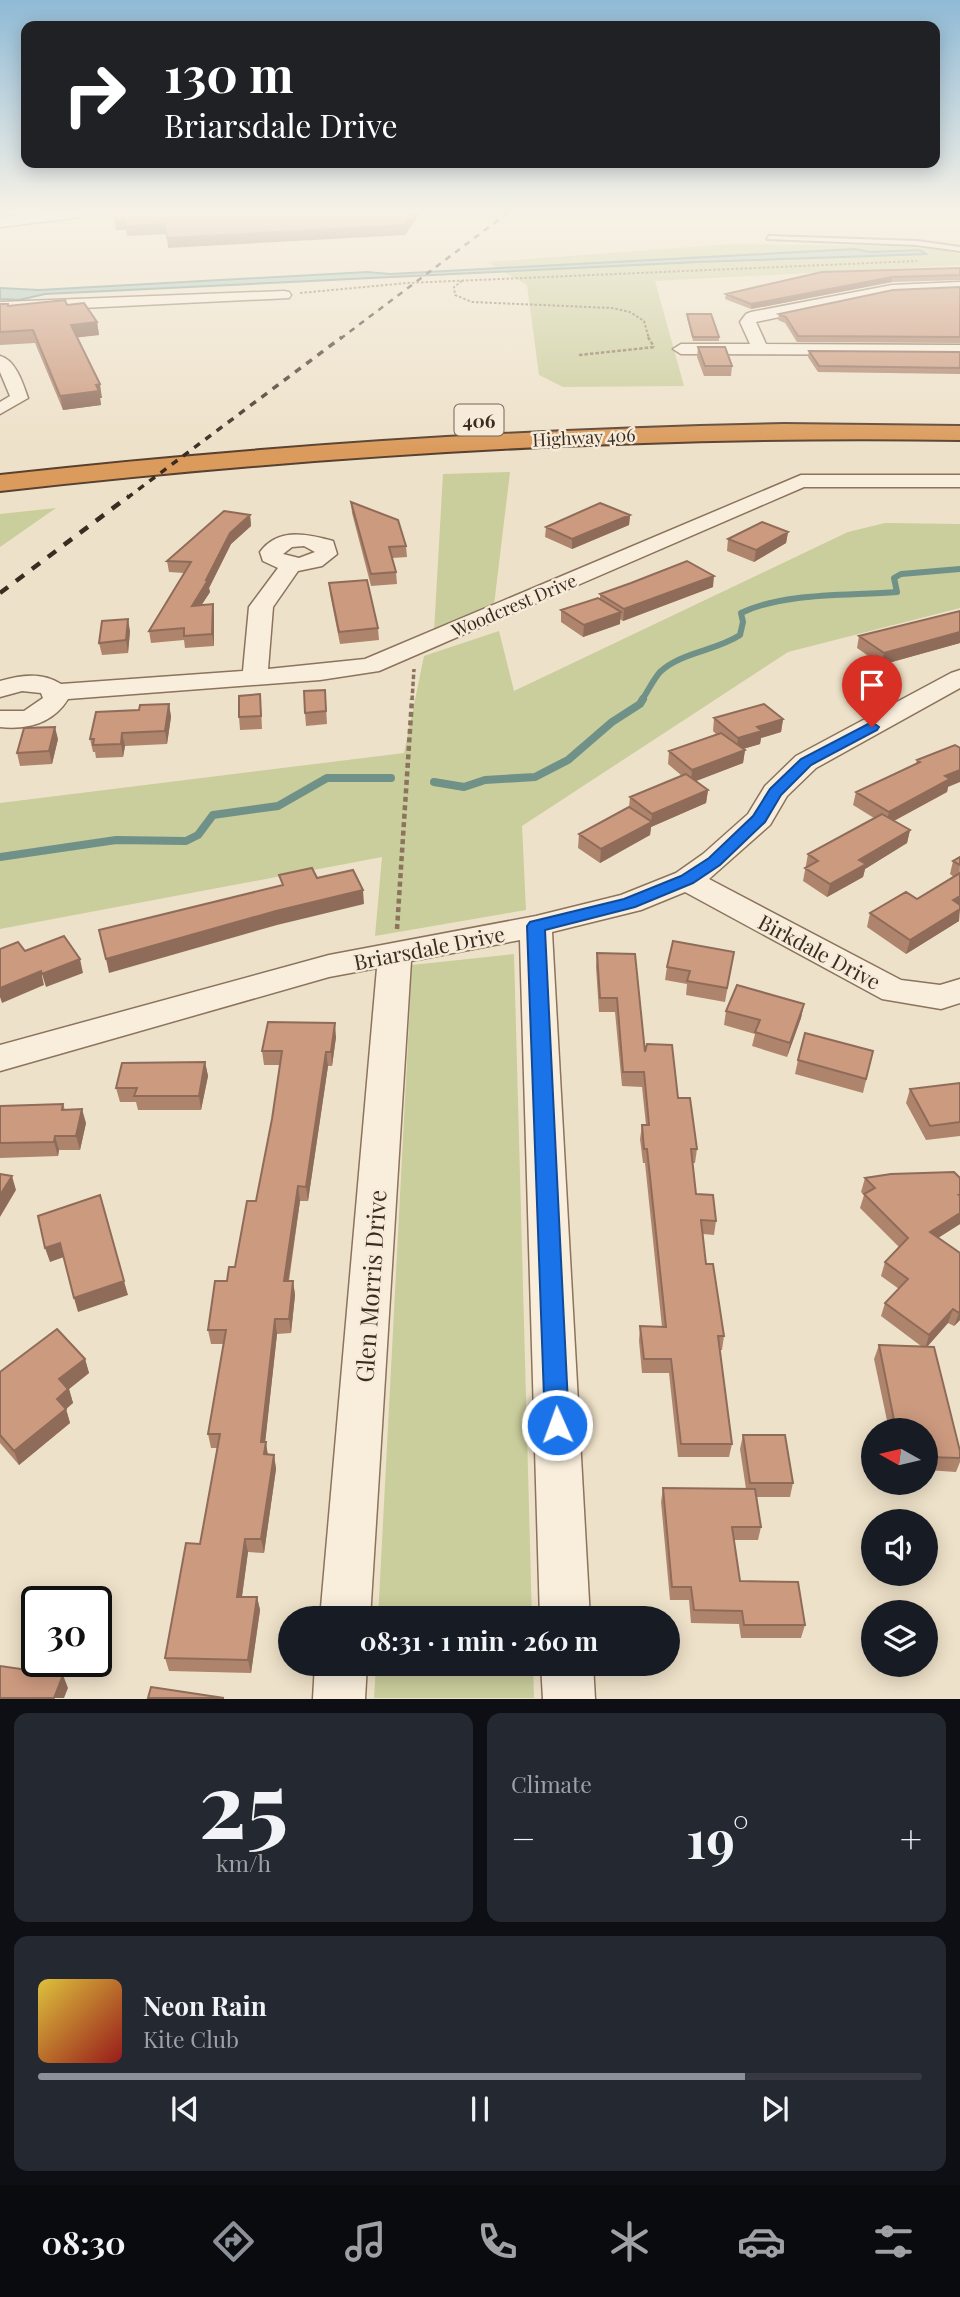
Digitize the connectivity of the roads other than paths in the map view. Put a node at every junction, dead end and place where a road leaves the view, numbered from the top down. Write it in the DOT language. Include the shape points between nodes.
graph roads {
  1 [pos="880,291"];
  2 [pos="284,295"];
  3 [pos="0,307"];
  4 [pos="760,348"];
  5 [pos="681,349"];
  6 [pos="960,350"];
  7 [pos="2,362"];
  8 [pos="0,409"];
  9 [pos="960,410"];
  10 [pos="388,425"];
  11 [pos="960,433"];
  12 [pos="960,481"];
  13 [pos="0,483"];
  14 [pos="291,565"];
  15 [pos="255,676"];
  16 [pos="960,678"];
  17 [pos="0,689"];
  18 [pos="56,692"];
  19 [pos="0,719"];
  20 [pos="687,880"];
  21 [pos="536,926"];
  22 [pos="396,953"];
  23 [pos="960,991"];
  24 [pos="0,1058"];
  25 [pos="346,1606"];
  26 [pos="564,1606"];
  27 [pos="340,1676"];
  28 [pos="568,1676"];
  29 [pos="339,1699"];
  30 [pos="569,1699"];
  1 -- 4 [label="street" via="751,317 748,322"];
  2 -- 3 [label="street"];
  4 -- 5 [label="street"];
  4 -- 6 [label="street"];
  7 -- 8 [label="street" via="13,377 19,398"];
  9 -- 10 [label="highway, Highway 406 / 406" via="561,416"];
  11 -- 13 [label="highway, Highway 406 / 406" via="702,432 558,438 362,449"];
  12 -- 15 [label="street, Woodcrest Drive" via="801,481 370,666"];
  14 -- 15 [label="street" via="261,607"];
  15 -- 18 [label="street, Woodcrest Drive"];
  16 -- 20 [label="street, Briarsdale Drive" via="806,762 775,793 760,819 714,862"];
  17 -- 18 [label="street, Woodcrest Drive" via="33,682"];
  18 -- 19 [label="street" via="53,705 37,716"];
  20 -- 21 [label="street, Briarsdale Drive" via="629,903"];
  20 -- 23 [label="street, Birkdale Drive" via="894,991 941,997"];
  21 -- 22 [label="street, Briarsdale Drive"];
  21 -- 26 [label="street"];
  22 -- 24 [label="street, Briarsdale Drive" via="329,966"];
  22 -- 25 [label="street, Glen Morris Drive"];
  27 -- 29 [label="street"];
  28 -- 30 [label="street"];
}
